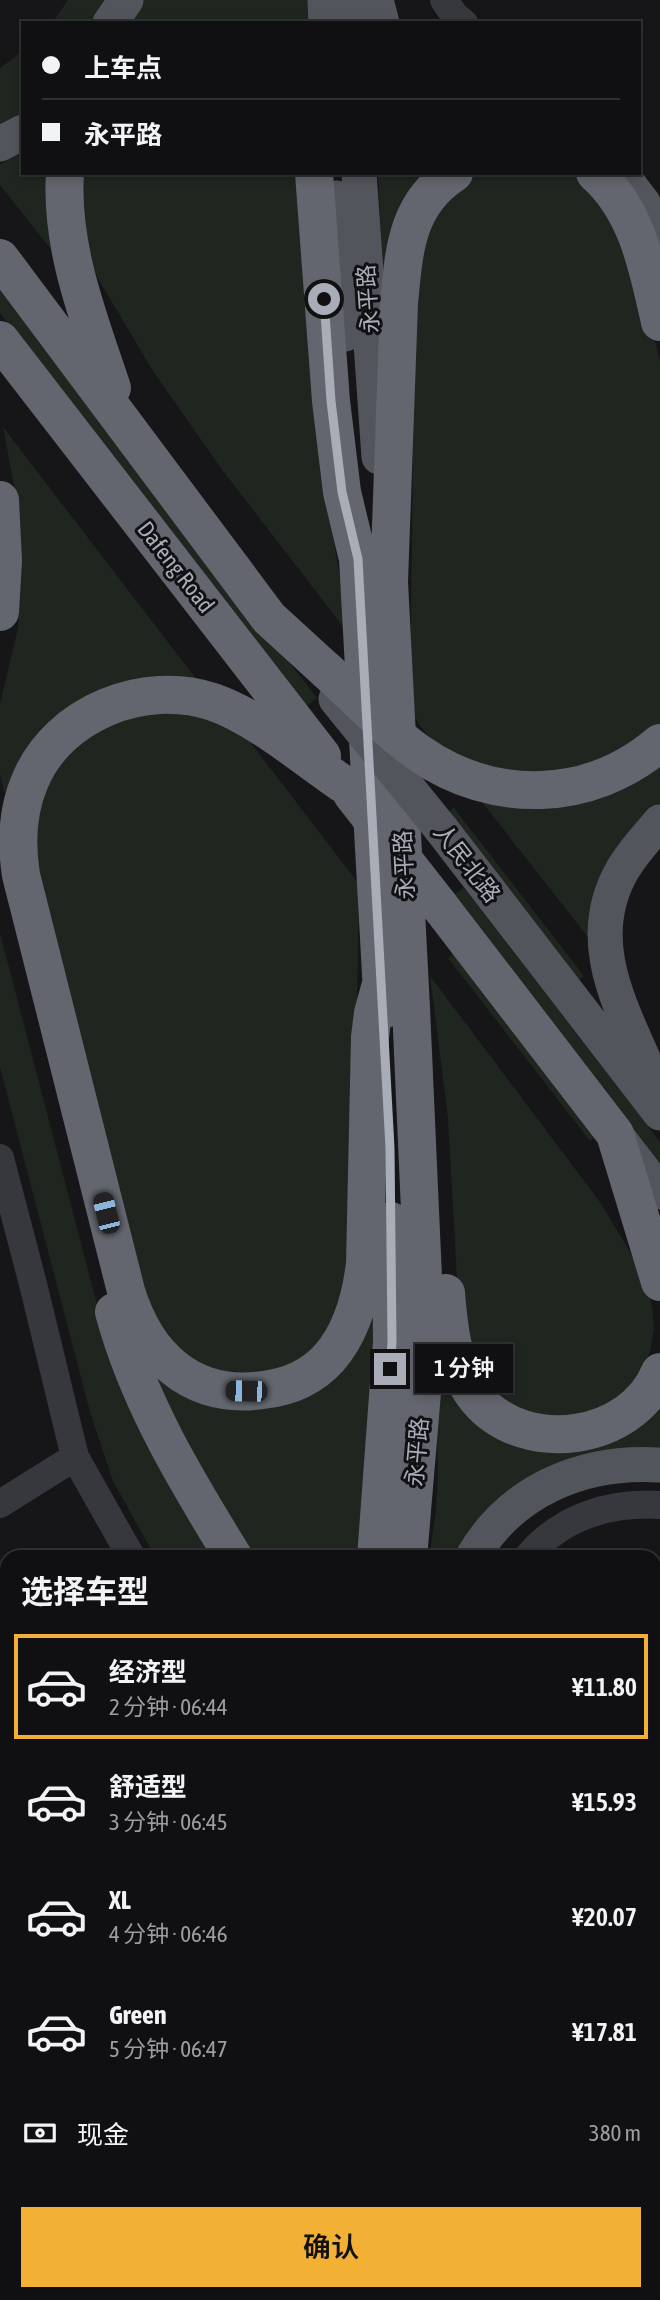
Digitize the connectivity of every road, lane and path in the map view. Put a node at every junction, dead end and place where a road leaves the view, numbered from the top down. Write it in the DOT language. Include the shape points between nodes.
graph roads {
  1 [pos="126,0"];
  2 [pos="325,0"];
  3 [pos="350,0"];
  4 [pos="376,0"];
  5 [pos="444,0"];
  6 [pos="111,21"];
  7 [pos="326,21"];
  8 [pos="351,21"];
  9 [pos="381,21"];
  10 [pos="461,21"];
  11 [pos="21,133"];
  12 [pos="0,144"];
  13 [pos="65,175"];
  14 [pos="314,175"];
  15 [pos="335,175"];
  16 [pos="359,175"];
  17 [pos="451,175"];
  18 [pos="597,175"];
  19 [pos="622,175"];
  20 [pos="660,240"];
  21 [pos="0,258"];
  22 [pos="660,322"];
  23 [pos="0,340"];
  24 [pos="123,419"];
  25 [pos="0,500"];
  26 [pos="358,559"];
  27 [pos="389,583"];
  28 [pos="0,612"];
  29 [pos="332,685"];
  30 [pos="660,743"];
  31 [pos="348,789"];
  32 [pos="660,822"];
  33 [pos="0,855"];
  34 [pos="382,984"];
  35 [pos="411,1008"];
  36 [pos="660,1096"];
  37 [pos="660,1113"];
  38 [pos="615,1134"];
  39 [pos="0,1158"];
  40 [pos="660,1192"];
  41 [pos="660,1282"];
  42 [pos="660,1372"];
  43 [pos="75,1457"];
  44 [pos="660,1465"];
  45 [pos="1,1501"];
  46 [pos="660,1505"];
  47 [pos="127,1550"];
  48 [pos="229,1550"];
  49 [pos="377,1550"];
  50 [pos="409,1550"];
  51 [pos="478,1550"];
  52 [pos="533,1550"];
  1 -- 6 [label="main road"];
  2 -- 7 [label="main road"];
  3 -- 8 [label="main road"];
  4 -- 9 [label="main road"];
  5 -- 10 [label="street"];
  11 -- 12 [label="main road"];
  13 -- 24 [label="highway" via="65,212 75,268"];
  14 -- 26 [label="highway" via="331,401 342,492"];
  15 -- 26 [label="main road, 永平路"];
  16 -- 27 [label="main road, 永平路"];
  17 -- 27 [label="highway" via="421,204 404,258"];
  18 -- 22 [label="highway" via="633,226"];
  19 -- 20 [label="main road" via="643,203"];
  21 -- 24 [label="highway, Dafeng Road"];
  23 -- 31 [label="highway, Dafeng Road"];
  24 -- 29 [label="highway, Dafeng Road" via="269,618"];
  25 -- 28 [label="highway"];
  26 -- 34 [label="highway, 永平路"];
  27 -- 35 [label="highway, 永平路"];
  29 -- 30 [label="highway, Dafeng Road, bridge" via="420,754 457,775 497,787 531,792 583,785 622,769"];
  29 -- 37 [label="main road, 人民北路, bridge"];
  31 -- 34 [label="highway" via="234,711 198,698 155,695 106,708 63,735 37,768 23,803 18,846 21,875 126,1291 136,1319 155,1349 195,1381 231,1391 284,1386 323,1364 348,1330 359,1299 366,1252 370,1037"];
  31 -- 38 [label="highway, 人民北路, bridge"];
  32 -- 36 [label="main road" via="618,878 606,912 604,941 610,979"];
  33 -- 48 [label="highway" via="121,1336 165,1439"];
  34 -- 49 [label="highway, 永平路" via="392,1342"];
  35 -- 42 [label="highway" via="437,1143 450,1332 468,1387 504,1422 535,1432 567,1434 598,1427 627,1413 650,1391"];
  35 -- 50 [label="highway, 永平路" via="425,1345"];
  38 -- 40 [label="main road, 人民北路"];
  38 -- 41 [label="highway"];
  39 -- 43 [label="street"];
  43 -- 45 [label="street"];
  43 -- 47 [label="street"];
  44 -- 51 [label="main road" via="596,1469 562,1479 521,1501 498,1521"];
  46 -- 52 [label="street" via="616,1507 578,1518"];
}
